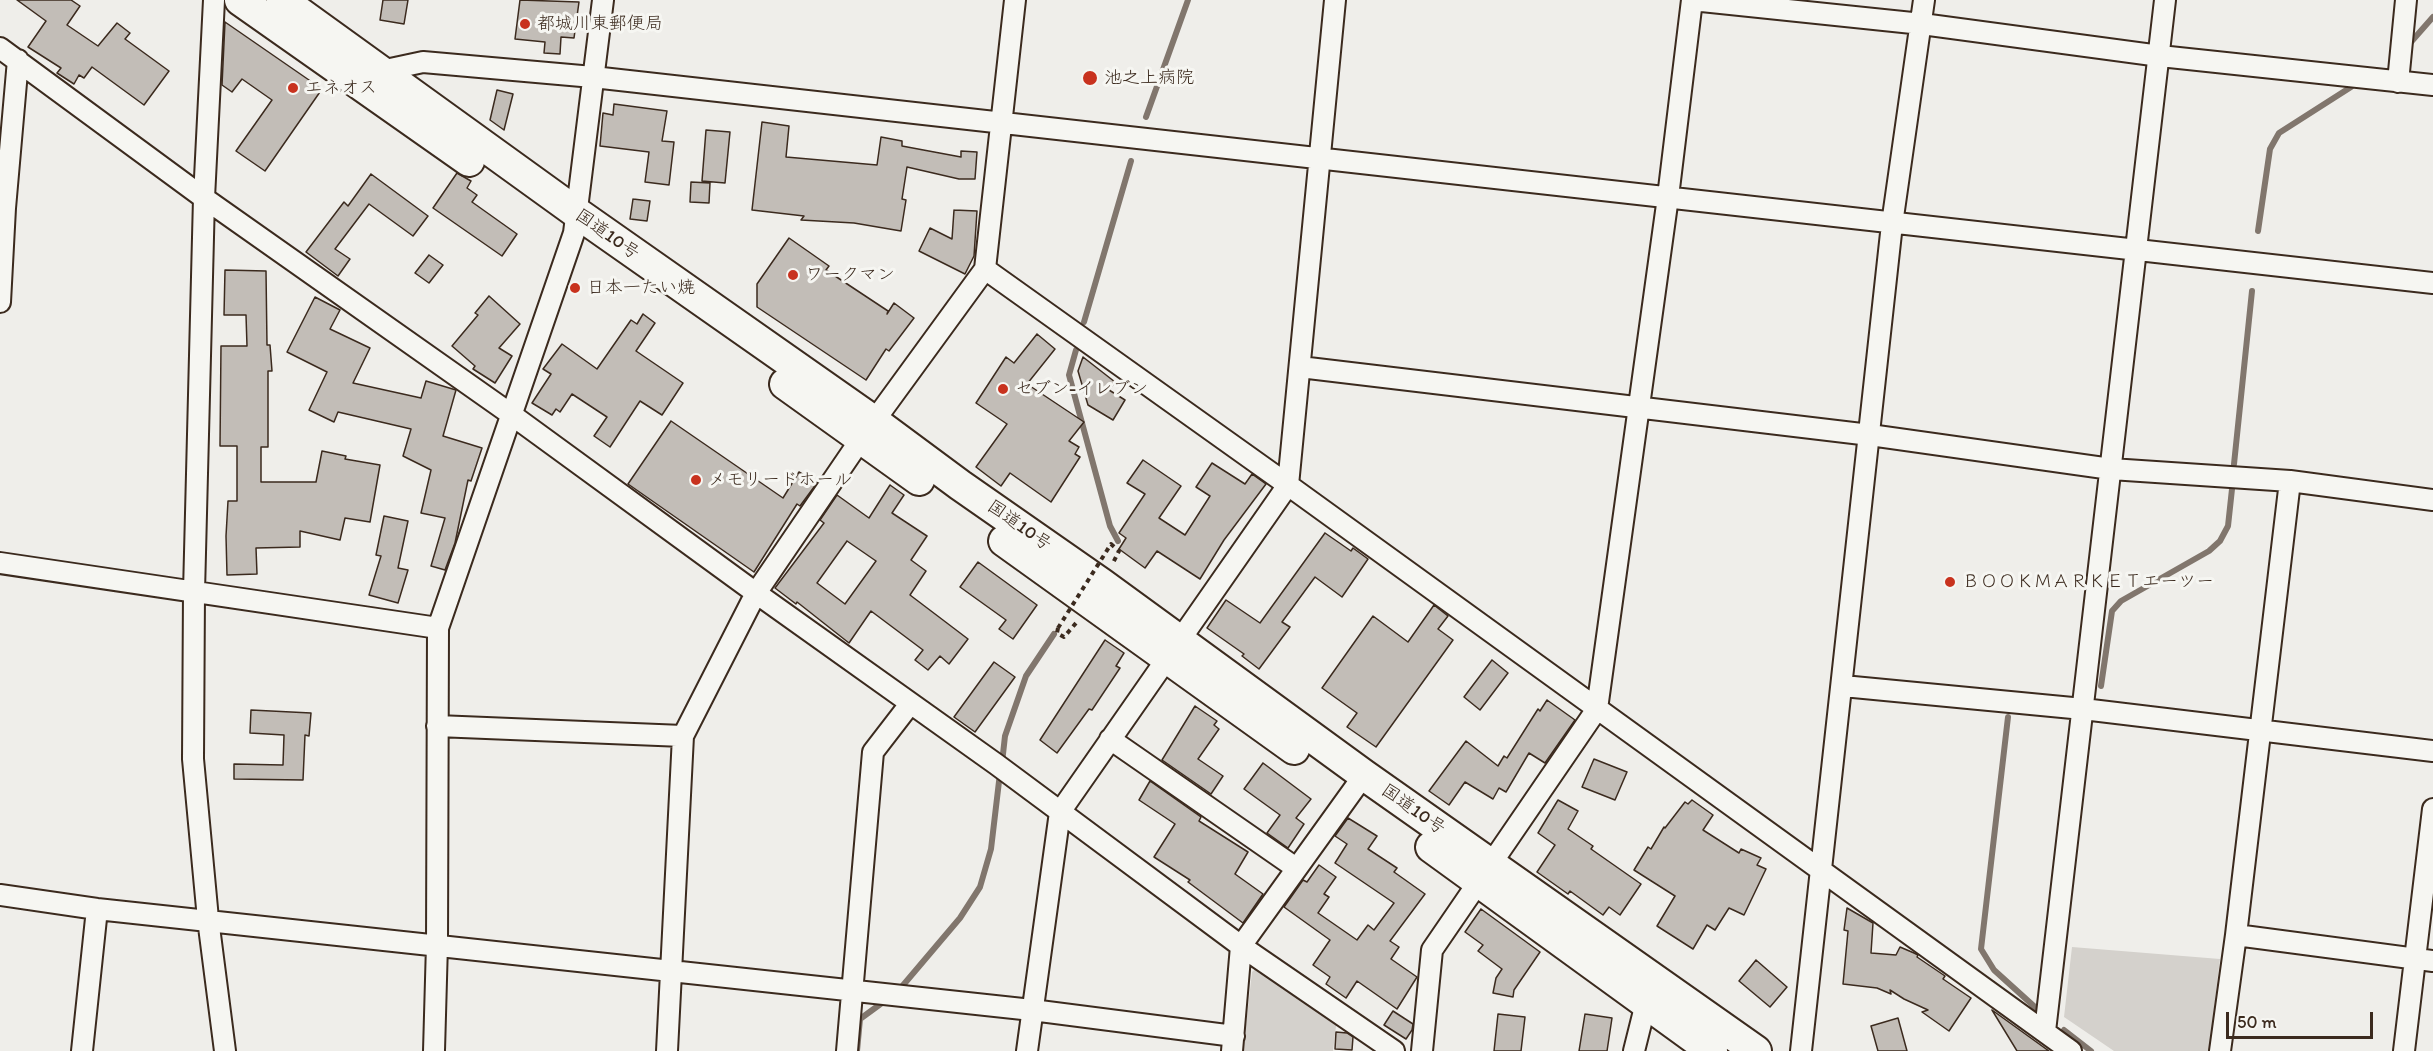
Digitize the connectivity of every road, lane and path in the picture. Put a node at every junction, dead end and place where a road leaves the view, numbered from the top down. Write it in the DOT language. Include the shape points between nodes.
graph roads {
  1 [pos="214,0"];
  2 [pos="240,0"];
  3 [pos="282,0"];
  4 [pos="603,0"];
  5 [pos="1015,0"];
  6 [pos="1335,0"];
  7 [pos="1692,0"];
  8 [pos="1924,0"];
  9 [pos="2165,0"];
  10 [pos="2406,0"];
  11 [pos="1922,24"];
  12 [pos="0,48"];
  13 [pos="2160,56"];
  14 [pos="18,60"];
  15 [pos="593,77"];
  16 [pos="374,81"];
  17 [pos="2398,82"];
  18 [pos="2433,85"];
  19 [pos="1000,124"];
  20 [pos="1321,158"];
  21 [pos="1668,197"];
  22 [pos="204,198"];
  23 [pos="2,208"];
  24 [pos="575,223"];
  25 [pos="1892,224"];
  26 [pos="2137,249"];
  27 [pos="985,269"];
  28 [pos="2433,283"];
  29 [pos="0,302"];
  30 [pos="1300,367"];
  31 [pos="1637,407"];
  32 [pos="512,415"];
  33 [pos="868,430"];
  34 [pos="1870,435"];
  35 [pos="2111,469"];
  36 [pos="2290,481"];
  37 [pos="1288,485"];
  38 [pos="2433,500"];
  39 [pos="1106,552"];
  40 [pos="0,563"];
  41 [pos="194,592"];
  42 [pos="756,593"];
  43 [pos="438,628"];
  44 [pos="1058,628"];
  45 [pos="1174,651"];
  46 [pos="1843,686"];
  47 [pos="909,704"];
  48 [pos="1597,709"];
  49 [pos="2083,709"];
  50 [pos="437,726"];
  51 [pos="2259,731"];
  52 [pos="683,736"];
  53 [pos="1110,739"];
  54 [pos="2433,751"];
  55 [pos="1359,783"];
  56 [pos="2433,809"];
  57 [pos="1060,812"];
  58 [pos="1296,868"];
  59 [pos="1822,871"];
  60 [pos="1485,873"];
  61 [pos="0,895"];
  62 [pos="98,909"];
  63 [pos="208,919"];
  64 [pos="2236,935"];
  65 [pos="437,944"];
  66 [pos="1241,946"];
  67 [pos="2425,959"];
  68 [pos="670,972"];
  69 [pos="857,992"];
  70 [pos="1646,1003"];
  71 [pos="1032,1010"];
  72 [pos="2045,1031"];
  73 [pos="1233,1044"];
  74 [pos="82,1051"];
  75 [pos="225,1051"];
  76 [pos="434,1051"];
  77 [pos="667,1051"];
  78 [pos="847,1051"];
  79 [pos="1027,1051"];
  80 [pos="1394,1051"];
  81 [pos="1422,1051"];
  82 [pos="1634,1051"];
  83 [pos="1712,1051"];
  84 [pos="1756,1051"];
  85 [pos="1801,1051"];
  86 [pos="2071,1051"];
  87 [pos="2220,1051"];
  88 [pos="2404,1051"];
  1 -- 22 [label="street"];
  2 -- 16 [label="highway, 国道10号"];
  3 -- 16 [label="highway, 国道10号"];
  4 -- 15 [label="street"];
  5 -- 19 [label="street"];
  6 -- 20 [label="street"];
  7 -- 11 [label="street"];
  7 -- 21 [label="street"];
  8 -- 11 [label="street"];
  9 -- 13 [label="street"];
  10 -- 17 [label="street"];
  11 -- 13 [label="street"];
  11 -- 25 [label="street"];
  12 -- 14 [label="street"];
  13 -- 17 [label="street"];
  13 -- 26 [label="street"];
  14 -- 22 [label="street"];
  14 -- 23 [label="street"];
  15 -- 16 [label="street" via="423,62"];
  15 -- 19 [label="street"];
  15 -- 24 [label="street"];
  16 -- 24 [label="highway, 国道10号"];
  17 -- 18 [label="street"];
  19 -- 20 [label="street"];
  19 -- 27 [label="street"];
  20 -- 21 [label="street"];
  20 -- 30 [label="street"];
  21 -- 25 [label="street"];
  21 -- 31 [label="street"];
  22 -- 32 [label="street"];
  22 -- 41 [label="street"];
  23 -- 29 [label="street"];
  24 -- 32 [label="street"];
  24 -- 33 [label="highway, 国道10号"];
  25 -- 26 [label="street"];
  25 -- 34 [label="street"];
  26 -- 28 [label="street"];
  26 -- 35 [label="street"];
  27 -- 33 [label="street"];
  27 -- 37 [label="street"];
  30 -- 31 [label="street"];
  30 -- 37 [label="street"];
  31 -- 34 [label="street"];
  31 -- 48 [label="street"];
  32 -- 42 [label="street"];
  32 -- 43 [label="street"];
  33 -- 42 [label="street"];
  33 -- 45 [label="highway, 国道10号" via="960,485"];
  34 -- 35 [label="street"];
  34 -- 46 [label="street"];
  35 -- 36 [label="street"];
  35 -- 49 [label="street"];
  36 -- 38 [label="street"];
  36 -- 51 [label="street"];
  37 -- 45 [label="street"];
  37 -- 48 [label="street"];
  39 -- 44 [label="path, bridge"];
  40 -- 41 [label="street"];
  41 -- 43 [label="street"];
  41 -- 63 [label="street" via="192,759"];
  42 -- 47 [label="street"];
  42 -- 52 [label="street"];
  43 -- 50 [label="street"];
  45 -- 53 [label="street"];
  45 -- 55 [label="highway, 国道10号"];
  46 -- 49 [label="street"];
  46 -- 59 [label="street"];
  47 -- 57 [label="street"];
  47 -- 69 [label="street" via="873,752"];
  48 -- 59 [label="street"];
  48 -- 60 [label="street"];
  49 -- 51 [label="street"];
  49 -- 72 [label="street"];
  50 -- 52 [label="street"];
  50 -- 65 [label="street"];
  51 -- 54 [label="street"];
  51 -- 64 [label="street"];
  52 -- 68 [label="street"];
  53 -- 57 [label="street"];
  53 -- 58 [label="street"];
  55 -- 58 [label="street"];
  55 -- 60 [label="highway, 国道10号"];
  56 -- 67 [label="street"];
  57 -- 66 [label="street"];
  57 -- 71 [label="street"];
  58 -- 66 [label="street"];
  59 -- 72 [label="street"];
  59 -- 85 [label="street"];
  60 -- 70 [label="highway, 国道10号"];
  60 -- 81 [label="street" via="1432,950"];
  60 -- 84 [label="highway, 国道10号"];
  61 -- 62 [label="street"];
  62 -- 63 [label="street"];
  62 -- 74 [label="street"];
  63 -- 65 [label="street"];
  63 -- 75 [label="street"];
  64 -- 67 [label="street"];
  64 -- 87 [label="street"];
  65 -- 68 [label="street"];
  65 -- 76 [label="street"];
  66 -- 73 [label="street"];
  66 -- 80 [label="street"];
  67 -- 88 [label="street"];
  68 -- 69 [label="street"];
  68 -- 77 [label="street"];
  69 -- 71 [label="street"];
  69 -- 78 [label="street"];
  70 -- 82 [label="street"];
  70 -- 83 [label="highway, 国道10号"];
  71 -- 73 [label="street"];
  71 -- 79 [label="street"];
  72 -- 86 [label="street"];
}
